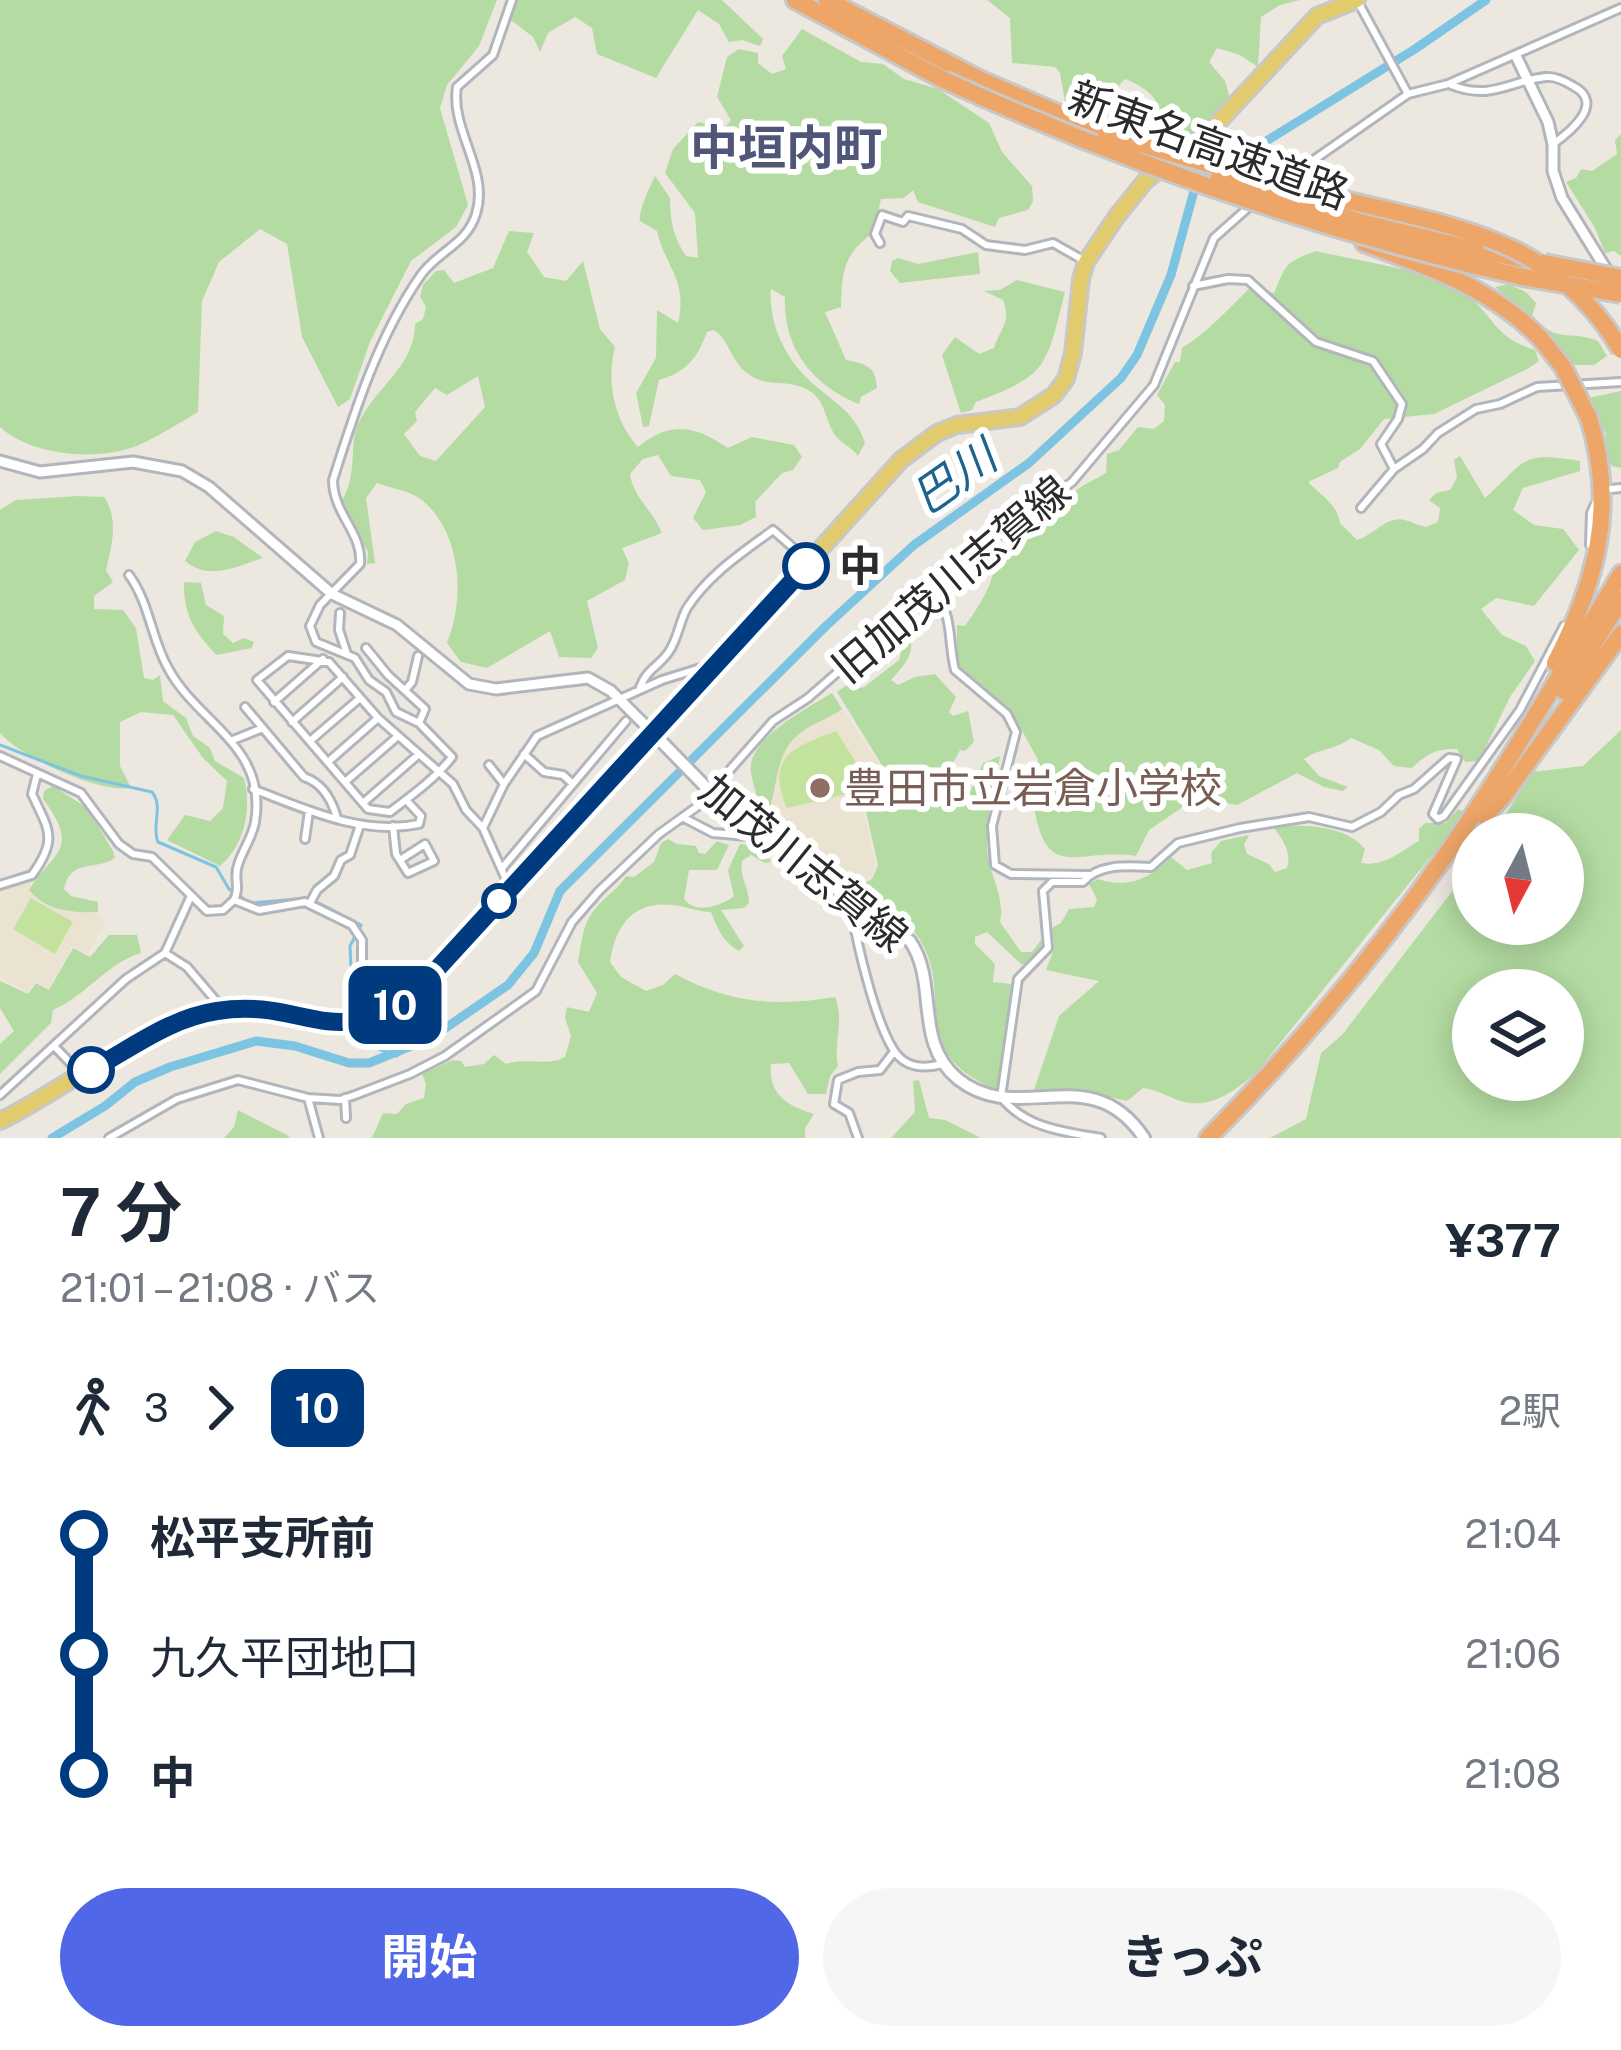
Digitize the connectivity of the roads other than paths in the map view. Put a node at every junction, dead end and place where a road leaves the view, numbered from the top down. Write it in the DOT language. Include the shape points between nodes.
graph roads {
  1 [pos="512,0"];
  2 [pos="795,0"];
  3 [pos="827,0"];
  4 [pos="1357,0"];
  5 [pos="1621,8"];
  6 [pos="1516,56"];
  7 [pos="1530,82"];
  8 [pos="1448,84"];
  9 [pos="1406,91"];
  10 [pos="1106,134"];
  11 [pos="1553,144"];
  12 [pos="880,243"];
  13 [pos="1086,262"];
  14 [pos="1470,266"];
  15 [pos="1524,268"];
  16 [pos="1621,278"];
  17 [pos="1193,286"];
  18 [pos="1621,294"];
  19 [pos="1621,350"];
  20 [pos="1621,382"];
  21 [pos="0,461"];
  22 [pos="1394,469"];
  23 [pos="1599,496"];
  24 [pos="1361,508"];
  25 [pos="809,562"];
  26 [pos="1621,574"];
  27 [pos="129,575"];
  28 [pos="931,590"];
  29 [pos="332,594"];
  30 [pos="1621,600"];
  31 [pos="340,613"];
  32 [pos="1621,634"];
  33 [pos="366,648"];
  34 [pos="347,654"];
  35 [pos="418,656"];
  36 [pos="322,658"];
  37 [pos="717,663"];
  38 [pos="343,677"];
  39 [pos="406,689"];
  40 [pos="639,690"];
  41 [pos="360,698"];
  42 [pos="619,700"];
  43 [pos="274,702"];
  44 [pos="245,707"];
  45 [pos="378,718"];
  46 [pos="292,722"];
  47 [pos="626,722"];
  48 [pos="419,723"];
  49 [pos="263,728"];
  50 [pos="398,736"];
  51 [pos="658,738"];
  52 [pos="233,740"];
  53 [pos="310,742"];
  54 [pos="419,754"];
  55 [pos="524,754"];
  56 [pos="0,756"];
  57 [pos="328,762"];
  58 [pos="489,765"];
  59 [pos="440,770"];
  60 [pos="37,774"];
  61 [pos="345,782"];
  62 [pos="504,784"];
  63 [pos="573,784"];
  64 [pos="253,789"];
  65 [pos="710,791"];
  66 [pos="406,800"];
  67 [pos="363,803"];
  68 [pos="310,811"];
  69 [pos="1485,813"];
  70 [pos="1486,813"];
  71 [pos="337,818"];
  72 [pos="684,818"];
  73 [pos="360,825"];
  74 [pos="393,826"];
  75 [pos="483,828"];
  76 [pos="759,837"];
  77 [pos="305,839"];
  78 [pos="1445,857"];
  79 [pos="400,860"];
  80 [pos="1452,860"];
  81 [pos="502,867"];
  82 [pos="1089,874"];
  83 [pos="0,885"];
  84 [pos="511,889"];
  85 [pos="190,898"];
  86 [pos="234,900"];
  87 [pos="310,903"];
  88 [pos="857,904"];
  89 [pos="166,953"];
  90 [pos="222,1010"];
  91 [pos="375,1015"];
  92 [pos="1307,1039"];
  93 [pos="55,1047"];
  94 [pos="893,1052"];
  95 [pos="942,1064"];
  96 [pos="82,1075"];
  97 [pos="0,1095"];
  98 [pos="1000,1097"];
  99 [pos="345,1098"];
  100 [pos="308,1099"];
  101 [pos="346,1118"];
  102 [pos="0,1121"];
  103 [pos="109,1138"];
  104 [pos="319,1138"];
  105 [pos="858,1138"];
  106 [pos="1101,1138"];
  107 [pos="1144,1138"];
  108 [pos="1208,1138"];
  109 [pos="1220,1138"];
  1 -- 29 [label="street" via="493,56 463,79 455,99 479,191 476,216 412,292 368,377 333,480 361,557"];
  2 -- 14 [label="highway, 新東名高速道路, bridge" via="944,80 1124,158 1295,218"];
  3 -- 10 [label="highway, 新東名高速道路"];
  4 -- 9 [label="street"];
  4 -- 13 [label="main road" via="1318,16 1212,128 1146,180"];
  5 -- 6 [label="street"];
  6 -- 7 [label="street"];
  6 -- 8 [label="street"];
  7 -- 8 [label="street" via="1483,93"];
  7 -- 11 [label="street"];
  7 -- 11 [label="street" via="1554,77 1583,92 1578,127"];
  8 -- 9 [label="street"];
  9 -- 17 [label="street, 旧加茂川志賀線" via="1229,223"];
  10 -- 14 [label="highway, 新東名高速道路, bridge"];
  10 -- 19 [label="highway, bridge" via="1451,224 1527,254 1576,291"];
  11 -- 18 [label="street" via="1562,198"];
  12 -- 13 [label="street" via="883,215 903,222 908,216 962,229 986,244 1053,244"];
  13 -- 25 [label="main road" via="1073,353 1054,395 1020,417 957,425 928,438"];
  14 -- 15 [label="highway, 新東名高速道路"];
  14 -- 78 [label="highway, bridge" via="1563,368 1589,418 1604,499 1586,598"];
  15 -- 16 [label="highway, 新東名高速道路, bridge"];
  15 -- 18 [label="highway, 新東名高速道路, bridge"];
  17 -- 22 [label="street" via="1248,280 1316,342 1373,361 1402,404 1381,444"];
  17 -- 28 [label="street, 旧加茂川志賀線" via="1154,385 1072,482"];
  20 -- 22 [label="street" via="1538,387 1476,410"];
  21 -- 29 [label="street" via="40,472 133,462 182,471"];
  22 -- 24 [label="street"];
  23 -- 82 [label="street" via="1568,617 1520,710 1444,816 1433,814 1457,759 1352,826 1310,817 1260,824 1178,843 1151,867 1121,864"];
  25 -- 37 [label="main road"];
  25 -- 40 [label="street" via="773,530 723,567 683,614 669,652"];
  26 -- 78 [label="highway"];
  27 -- 52 [label="street" via="170,672 191,705"];
  28 -- 65 [label="street, 旧加茂川志賀線" via="773,721"];
  28 -- 82 [label="street" via="951,623 955,670 1007,714 1016,732 992,826 995,865 1011,874"];
  29 -- 34 [label="street" via="312,617 312,635"];
  29 -- 42 [label="street" via="397,625 470,684 589,678"];
  30 -- 69 [label="highway"];
  31 -- 34 [label="street"];
  32 -- 70 [label="highway"];
  33 -- 39 [label="street"];
  34 -- 48 [label="street" via="396,712"];
  35 -- 39 [label="street"];
  36 -- 38 [label="street"];
  36 -- 43 [label="street"];
  36 -- 43 [label="street" via="289,656 259,676"];
  37 -- 40 [label="street"];
  37 -- 51 [label="main road"];
  38 -- 41 [label="street"];
  38 -- 46 [label="street"];
  39 -- 48 [label="street" via="425,709"];
  40 -- 42 [label="street"];
  41 -- 45 [label="street"];
  41 -- 53 [label="street"];
  42 -- 51 [label="street"];
  42 -- 55 [label="street" via="554,726"];
  43 -- 46 [label="street"];
  44 -- 49 [label="street"];
  45 -- 50 [label="street"];
  45 -- 57 [label="street"];
  46 -- 53 [label="street"];
  47 -- 63 [label="street"];
  48 -- 59 [label="street" via="452,757"];
  49 -- 52 [label="street"];
  49 -- 71 [label="street" via="316,781"];
  50 -- 54 [label="street"];
  50 -- 61 [label="street"];
  51 -- 65 [label="main road, 加茂川志賀線"];
  51 -- 84 [label="main road"];
  52 -- 64 [label="street"];
  53 -- 57 [label="street"];
  54 -- 59 [label="street"];
  54 -- 67 [label="street"];
  55 -- 62 [label="street"];
  55 -- 63 [label="street"];
  56 -- 60 [label="street"];
  57 -- 61 [label="street"];
  58 -- 62 [label="street"];
  59 -- 66 [label="street"];
  59 -- 75 [label="street"];
  60 -- 83 [label="street" via="32,794 49,836 32,875"];
  60 -- 85 [label="street" via="81,793 118,844 152,856"];
  61 -- 67 [label="street"];
  62 -- 75 [label="street"];
  63 -- 81 [label="street"];
  64 -- 68 [label="street"];
  64 -- 86 [label="street" via="255,821"];
  65 -- 72 [label="street, 旧加茂川志賀線"];
  65 -- 76 [label="main road, 加茂川志賀線"];
  66 -- 67 [label="street" via="390,812"];
  66 -- 74 [label="street" via="422,820"];
  68 -- 71 [label="street"];
  68 -- 77 [label="street"];
  71 -- 73 [label="street"];
  72 -- 76 [label="street" via="712,833"];
  72 -- 99 [label="street, 旧加茂川志賀線" via="646,845 572,922 536,991 445,1056"];
  73 -- 74 [label="street"];
  73 -- 87 [label="street" via="350,855"];
  74 -- 79 [label="street"];
  75 -- 81 [label="street"];
  76 -- 88 [label="main road, 加茂川志賀線"];
  78 -- 92 [label="highway"];
  79 -- 79 [label="street" via="408,873 434,861 425,844"];
  80 -- 92 [label="highway"];
  81 -- 84 [label="street"];
  82 -- 98 [label="street" via="1083,883 1052,881 1042,891 1048,948 1018,979"];
  84 -- 91 [label="main road" via="427,980"];
  85 -- 86 [label="street" via="212,913"];
  85 -- 89 [label="street"];
  86 -- 87 [label="street" via="253,910"];
  87 -- 91 [label="street" via="352,925 362,940 362,978"];
  88 -- 94 [label="street" via="859,954"];
  88 -- 95 [label="main road, 加茂川志賀線" via="914,947"];
  89 -- 90 [label="street"];
  89 -- 93 [label="street" via="126,979"];
  90 -- 91 [label="main road" via="334,1024"];
  90 -- 96 [label="main road" via="163,1028"];
  92 -- 108 [label="highway"];
  92 -- 109 [label="highway"];
  93 -- 96 [label="street"];
  93 -- 97 [label="street"];
  94 -- 95 [label="street" via="913,1066"];
  94 -- 105 [label="street" via="880,1070 838,1080 834,1104 848,1113"];
  95 -- 98 [label="main road"];
  96 -- 102 [label="main road"];
  98 -- 106 [label="street" via="1049,1129"];
  98 -- 107 [label="main road" via="1109,1102"];
  99 -- 100 [label="street, 旧加茂川志賀線"];
  99 -- 101 [label="street"];
  100 -- 103 [label="street, 旧加茂川志賀線" via="238,1080 177,1099"];
  100 -- 104 [label="street"];
}
